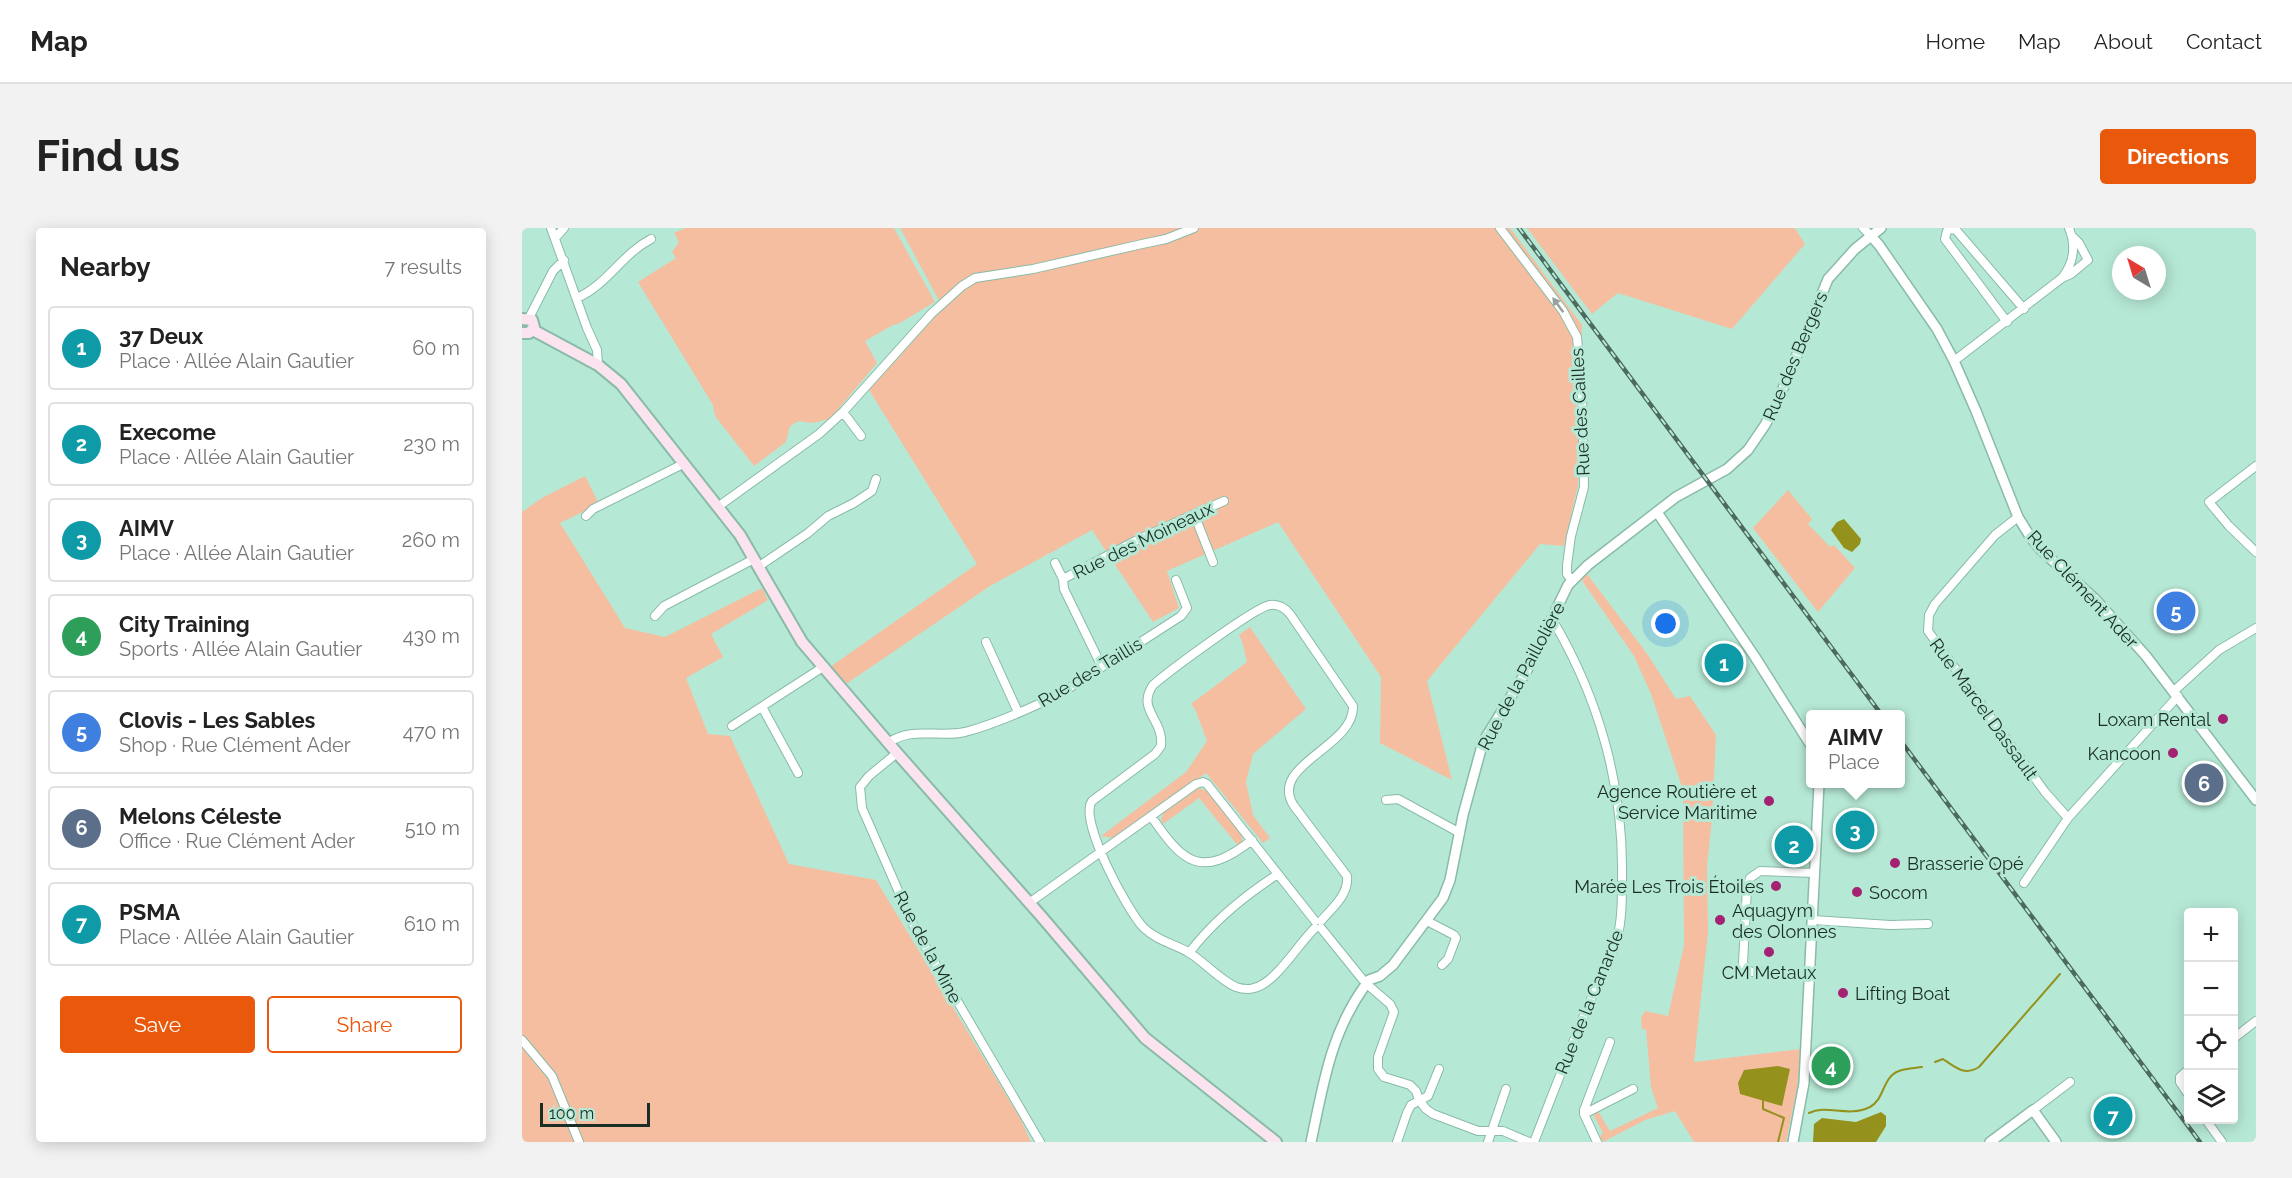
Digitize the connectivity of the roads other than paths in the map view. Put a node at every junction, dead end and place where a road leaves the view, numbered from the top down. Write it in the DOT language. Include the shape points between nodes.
graph roads {
  1 [pos="551,228"];
  2 [pos="564,228"];
  3 [pos="1194,228"];
  4 [pos="1500,228"];
  5 [pos="1863,228"];
  6 [pos="1881,228"];
  7 [pos="2070,232"];
  8 [pos="1871,236"];
  9 [pos="556,237"];
  10 [pos="651,239"];
  11 [pos="564,260"];
  12 [pos="2062,278"];
  13 [pos="577,298"];
  14 [pos="2024,309"];
  15 [pos="526,318"];
  16 [pos="2007,322"];
  17 [pos="525,334"];
  18 [pos="1954,361"];
  19 [pos="598,365"];
  20 [pos="843,412"];
  21 [pos="861,436"];
  22 [pos="683,464"];
  23 [pos="2256,466"];
  24 [pos="876,479"];
  25 [pos="1707,480"];
  26 [pos="1224,501"];
  27 [pos="719,506"];
  28 [pos="1657,512"];
  29 [pos="1194,514"];
  30 [pos="586,516"];
  31 [pos="2018,517"];
  32 [pos="2256,552"];
  33 [pos="1213,562"];
  34 [pos="756,563"];
  35 [pos="1055,563"];
  36 [pos="1063,579"];
  37 [pos="1176,579"];
  38 [pos="1572,580"];
  39 [pos="655,616"];
  40 [pos="1552,619"];
  41 [pos="2256,628"];
  42 [pos="986,642"];
  43 [pos="1102,667"];
  44 [pos="823,668"];
  45 [pos="2176,694"];
  46 [pos="762,707"];
  47 [pos="1018,712"];
  48 [pos="732,726"];
  49 [pos="1806,738"];
  50 [pos="888,743"];
  51 [pos="897,753"];
  52 [pos="798,773"];
  53 [pos="1819,788"];
  54 [pos="1386,800"];
  55 [pos="2256,800"];
  56 [pos="1151,816"];
  57 [pos="2068,818"];
  58 [pos="1460,833"];
  59 [pos="1096,837"];
  60 [pos="1252,840"];
  61 [pos="1114,842"];
  62 [pos="1100,852"];
  63 [pos="1086,862"];
  64 [pos="1105,864"];
  65 [pos="1815,873"];
  66 [pos="1278,874"];
  67 [pos="2024,883"];
  68 [pos="1029,903"];
  69 [pos="1813,920"];
  70 [pos="1427,921"];
  71 [pos="1318,924"];
  72 [pos="1928,924"];
  73 [pos="1189,953"];
  74 [pos="1442,965"];
  75 [pos="1809,976"];
  76 [pos="1366,983"];
  77 [pos="2256,1021"];
  78 [pos="2238,1035"];
  79 [pos="1610,1042"];
  80 [pos="523,1046"];
  81 [pos="1439,1069"];
  82 [pos="2184,1074"];
  83 [pos="2070,1082"];
  84 [pos="2184,1088"];
  85 [pos="1506,1089"];
  86 [pos="1633,1089"];
  87 [pos="1419,1100"];
  88 [pos="2033,1110"];
  89 [pos="1584,1114"];
  90 [pos="2209,1124"];
  91 [pos="1492,1130"];
  92 [pos="579,1142"];
  93 [pos="1040,1142"];
  94 [pos="1276,1142"];
  95 [pos="1311,1142"];
  96 [pos="1397,1142"];
  97 [pos="1488,1142"];
  98 [pos="1529,1142"];
  99 [pos="1534,1142"];
  100 [pos="1597,1142"];
  101 [pos="1793,1142"];
  102 [pos="1990,1142"];
  103 [pos="2056,1142"];
  104 [pos="2222,1142"];
  1 -- 9 [label="street"];
  2 -- 9 [label="street"];
  3 -- 20 [label="street" via="1166,239 975,278 931,314"];
  38 -- 4 [label="street, Rue des Cailles, one-way" via="1567,565 1584,487 1577,337 1569,320"];
  5 -- 8 [label="street"];
  6 -- 8 [label="street, Rue des Bergers"];
  7 -- 12 [label="street" via="2071,262"];
  7 -- 12 [label="street" via="2088,260"];
  8 -- 18 [label="street, Rue Clément Ader" via="1937,329"];
  8 -- 25 [label="street, Rue des Bergers" via="1828,279 1765,425 1737,462"];
  9 -- 11 [label="street"];
  10 -- 13 [label="street" via="635,249 598,287"];
  11 -- 13 [label="street"];
  11 -- 15 [label="street" via="556,265"];
  12 -- 14 [label="street"];
  13 -- 19 [label="street" via="597,350"];
  14 -- 16 [label="street"];
  14 -- 16 [label="street" via="1956,230 1947,231 1945,239"];
  15 -- 17 [label="main road" via="533,322"];
  16 -- 18 [label="street"];
  17 -- 19 [label="main road"];
  18 -- 31 [label="street, Rue Clément Ader"];
  19 -- 22 [label="main road" via="635,400"];
  20 -- 21 [label="street"];
  20 -- 27 [label="street" via="819,434"];
  22 -- 27 [label="main road"];
  22 -- 30 [label="street"];
  23 -- 32 [label="street" via="2209,502"];
  24 -- 34 [label="street" via="872,490 854,503"];
  25 -- 28 [label="street, Rue de la Paillolière"];
  26 -- 29 [label="street, Rue des Moineaux"];
  27 -- 34 [label="main road"];
  28 -- 38 [label="street, Rue de la Paillolière"];
  28 -- 49 [label="street"];
  29 -- 33 [label="street"];
  29 -- 36 [label="street, Rue des Moineaux"];
  31 -- 45 [label="street, Rue Clément Ader" via="2040,549 2096,600"];
  31 -- 57 [label="street, Rue Marcel Dassault" via="1995,535 1935,604 1929,615 1928,632"];
  34 -- 39 [label="street" via="664,606"];
  34 -- 44 [label="main road" via="791,625"];
  35 -- 36 [label="street"];
  36 -- 43 [label="street" via="1064,589"];
  37 -- 43 [label="street, Rue des Taillis" via="1186,608 1181,616"];
  38 -- 40 [label="street, Rue de la Paillolière"];
  40 -- 58 [label="street, Rue de la Paillolière" via="1526,672 1483,742"];
  40 -- 99 [label="street, Rue de la Canarde" via="1569,648 1605,739 1620,817 1622,902 1617,940"];
  41 -- 45 [label="street" via="2219,650"];
  42 -- 47 [label="street"];
  43 -- 47 [label="street, Rue des Taillis" via="1060,694"];
  44 -- 46 [label="street"];
  44 -- 50 [label="main road"];
  45 -- 55 [label="street, Rue Clément Ader"];
  45 -- 57 [label="street"];
  46 -- 48 [label="street"];
  46 -- 52 [label="street"];
  47 -- 50 [label="street, Rue des Taillis" via="964,732 907,734"];
  50 -- 51 [label="main road"];
  51 -- 68 [label="main road"];
  51 -- 93 [label="street, Rue de la Mine" via="860,787 862,808 915,929"];
  53 -- 65 [label="street"];
  54 -- 58 [label="street" via="1398,799"];
  56 -- 60 [label="street" via="1173,847 1183,856 1201,862 1227,858"];
  56 -- 60 [label="street" via="1203,782"];
  56 -- 61 [label="street"];
  57 -- 67 [label="street"];
  58 -- 70 [label="street, Rue de la Paillolière" via="1447,890"];
  59 -- 61 [label="street"];
  59 -- 62 [label="street"];
  59 -- 71 [label="street" via="1089,805 1161,746 1160,727 1149,710 1148,692 1158,680 1239,622 1269,605 1285,608 1353,706 1350,724 1298,770 1288,789 1294,806 1347,876 1344,893"];
  60 -- 66 [label="street"];
  61 -- 62 [label="street"];
  62 -- 63 [label="street"];
  62 -- 64 [label="street"];
  63 -- 64 [label="street"];
  63 -- 68 [label="street"];
  64 -- 73 [label="street" via="1145,929"];
  65 -- 69 [label="street"];
  65 -- 75 [label="street" via="1760,871 1750,878 1747,888 1743,963 1747,970"];
  66 -- 71 [label="street"];
  66 -- 73 [label="street" via="1238,902"];
  68 -- 94 [label="main road" via="1145,1038"];
  69 -- 72 [label="street"];
  69 -- 75 [label="street"];
  70 -- 74 [label="street" via="1455,935 1448,959"];
  70 -- 76 [label="street, Rue de la Paillolière" via="1393,965"];
  71 -- 73 [label="street" via="1268,981 1251,989 1233,986"];
  71 -- 76 [label="street"];
  75 -- 101 [label="street" via="1804,1083"];
  76 -- 87 [label="street" via="1394,1012 1378,1057 1378,1069 1384,1077 1410,1085"];
  76 -- 95 [label="street, Rue de la Paillolière" via="1336,1035"];
  77 -- 78 [label="street"];
  79 -- 89 [label="street"];
  80 -- 92 [label="street" via="552,1076"];
  81 -- 87 [label="street" via="1428,1096"];
  82 -- 84 [label="street" via="2180,1082"];
  83 -- 88 [label="street"];
  85 -- 91 [label="street"];
  86 -- 89 [label="street"];
  87 -- 91 [label="street" via="1433,1114 1478,1131"];
  87 -- 96 [label="street" via="1407,1113"];
  88 -- 102 [label="street"];
  88 -- 103 [label="street"];
  89 -- 100 [label="street"];
  90 -- 104 [label="street"];
  91 -- 97 [label="street"];
  91 -- 98 [label="street"];
}
